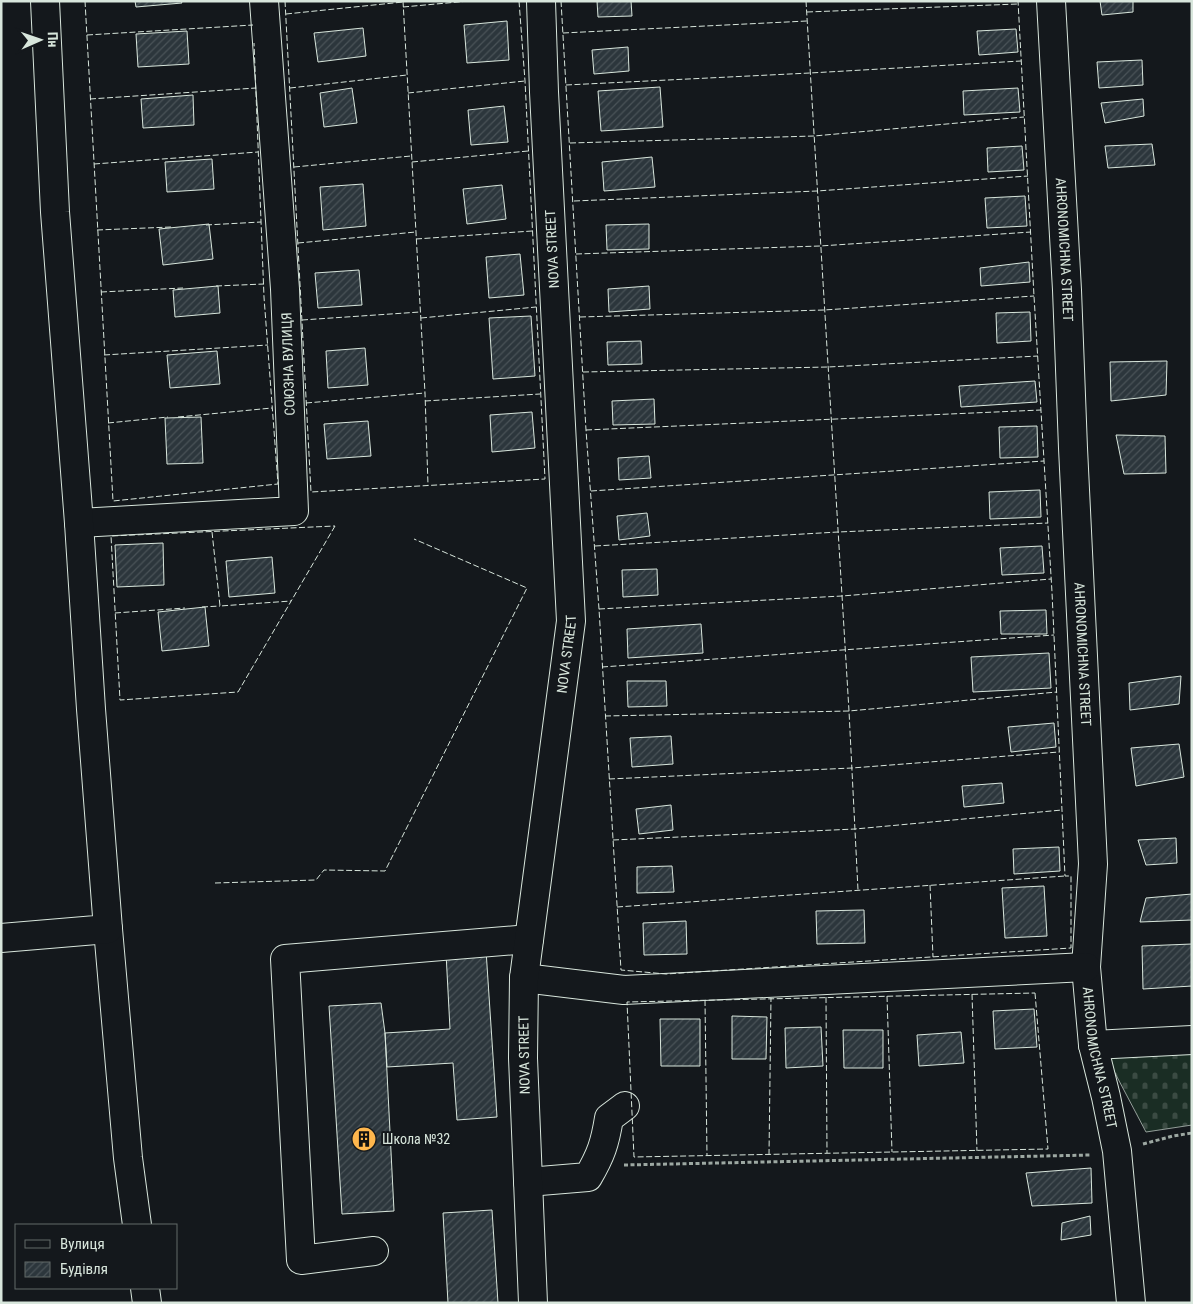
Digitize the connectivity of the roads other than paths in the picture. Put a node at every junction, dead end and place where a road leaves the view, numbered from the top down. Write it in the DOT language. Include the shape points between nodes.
graph roads {
  1 [pos="45,1"];
  2 [pos="264,1"];
  3 [pos="541,1"];
  4 [pos="1051,1"];
  5 [pos="79,523"];
  6 [pos="108,929"];
  7 [pos="1,938"];
  8 [pos="529,939"];
  9 [pos="1086,967"];
  10 [pos="524,978"];
  11 [pos="1192,1040"];
  12 [pos="1093,1046"];
  13 [pos="625,1106"];
  14 [pos="528,1182"];
  15 [pos="137,1224"];
  16 [pos="374,1251"];
  17 [pos="145,1289"];
  18 [pos="147,1303"];
  19 [pos="533,1303"];
  20 [pos="1131,1303"];
  1 -- 5 [label="street" via="55,212"];
  2 -- 5 [label="street, СОЮЗНА ВУЛИЦЯ" via="286,289 294,512"];
  3 -- 8 [label="street, NOVA STREET" via="571,621"];
  4 -- 9 [label="street, AHRONOMICHNA STREET" via="1093,864"];
  5 -- 6 [label="street"];
  6 -- 7 [label="street"];
  6 -- 15 [label="street"];
  8 -- 10 [label="street, NOVA STREET"];
  8 -- 16 [label="street" via="285,959 301,1260"];
  9 -- 10 [label="street" via="624,990"];
  9 -- 12 [label="street, AHRONOMICHNA STREET"];
  10 -- 14 [label="street, NOVA STREET"];
  11 -- 12 [label="street"];
  12 -- 20 [label="street, AHRONOMICHNA STREET" via="1116,1151"];
  13 -- 14 [label="street" via="609,1118 606,1140 588,1177"];
  14 -- 19 [label="street, NOVA STREET"];
  17 -- 18 [label="street"];
}
